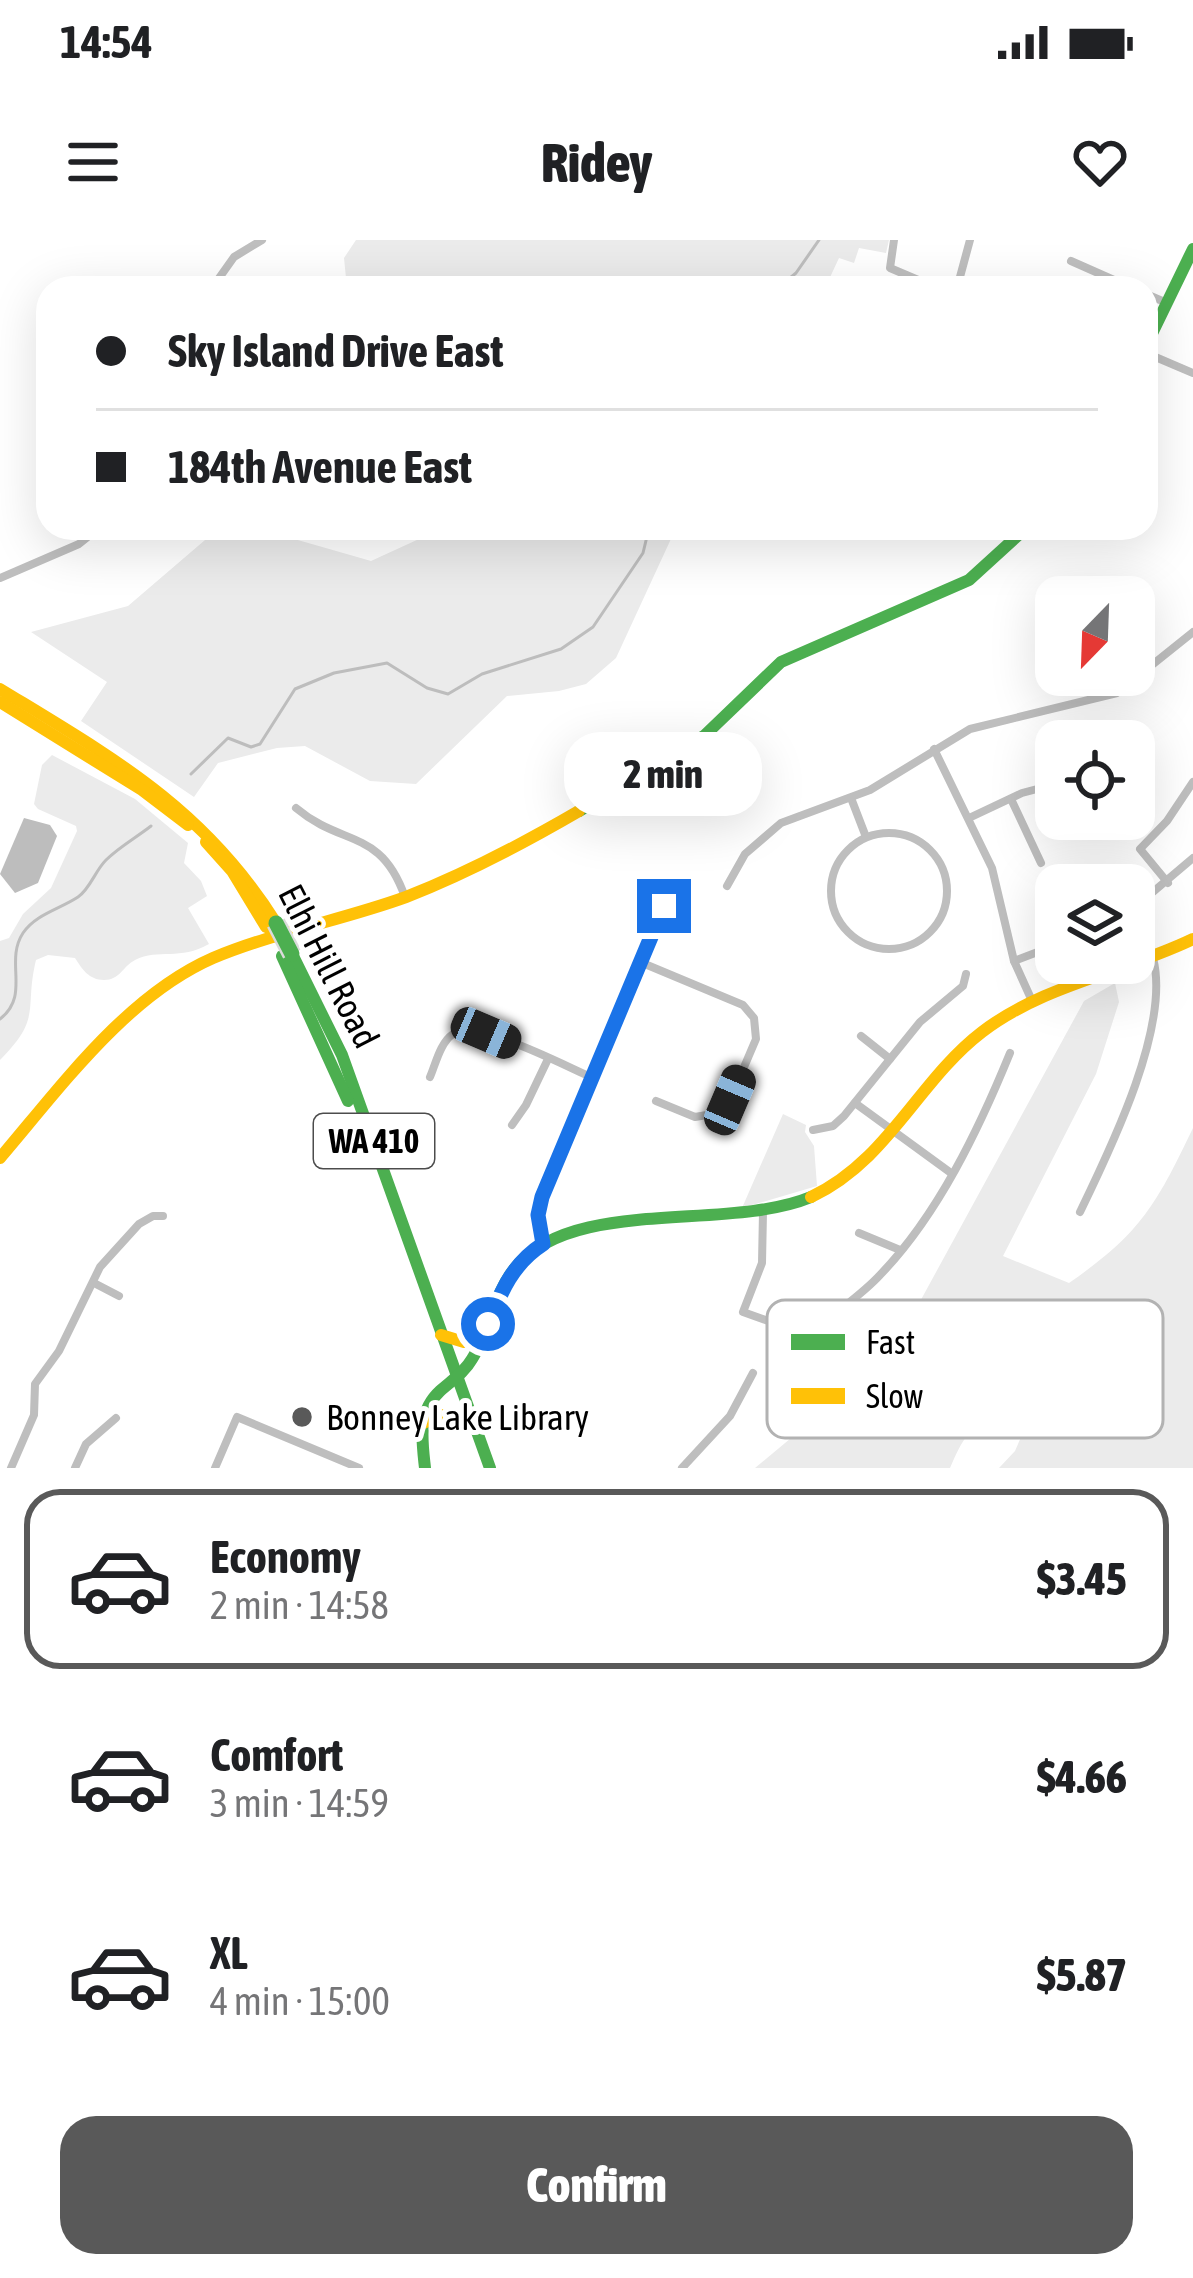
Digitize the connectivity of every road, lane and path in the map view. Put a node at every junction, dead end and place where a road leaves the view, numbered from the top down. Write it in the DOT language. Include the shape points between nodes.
graph roads {
  1 [pos="262,240"];
  2 [pos="894,240"];
  3 [pos="970,240"];
  4 [pos="1193,249"];
  5 [pos="1070,262"];
  6 [pos="220,276"];
  7 [pos="909,276"];
  8 [pos="960,276"];
  9 [pos="1103,276"];
  10 [pos="1158,299"];
  11 [pos="1167,303"];
  12 [pos="1158,323"];
  13 [pos="1158,356"];
  14 [pos="1193,373"];
  15 [pos="85,540"];
  16 [pos="1013,540"];
  17 [pos="0,578"];
  18 [pos="1193,632"];
  19 [pos="0,689"];
  20 [pos="0,703"];
  21 [pos="934,749"];
  22 [pos="1193,782"];
  23 [pos="1035,791"];
  24 [pos="851,798"];
  25 [pos="1011,799"];
  26 [pos="296,808"];
  27 [pos="969,818"];
  28 [pos="866,837"];
  29 [pos="1193,858"];
  30 [pos="1041,863"];
  31 [pos="1168,883"];
  32 [pos="727,886"];
  33 [pos="1155,893"];
  34 [pos="405,897"];
  35 [pos="664,906"];
  36 [pos="271,925"];
  37 [pos="1193,939"];
  38 [pos="1035,953"];
  39 [pos="287,955"];
  40 [pos="1155,956"];
  41 [pos="1014,961"];
  42 [pos="640,962"];
  43 [pos="1155,966"];
  44 [pos="966,974"];
  45 [pos="1083,984"];
  46 [pos="1033,1003"];
  47 [pos="861,1036"];
  48 [pos="1010,1052"];
  49 [pos="548,1059"];
  50 [pos="890,1059"];
  51 [pos="430,1077"];
  52 [pos="591,1077"];
  53 [pos="656,1101"];
  54 [pos="856,1103"];
  55 [pos="512,1125"];
  56 [pos="813,1130"];
  57 [pos="893,1134"];
  58 [pos="0,1158"];
  59 [pos="951,1173"];
  60 [pos="1080,1212"];
  61 [pos="763,1213"];
  62 [pos="163,1216"];
  63 [pos="860,1233"];
  64 [pos="543,1244"];
  65 [pos="900,1250"];
  66 [pos="94,1283"];
  67 [pos="119,1296"];
  68 [pos="853,1300"];
  69 [pos="767,1321"];
  70 [pos="486,1330"];
  71 [pos="441,1335"];
  72 [pos="753,1372"];
  73 [pos="454,1382"];
  74 [pos="116,1418"];
  75 [pos="463,1422"];
  76 [pos="421,1424"];
  77 [pos="11,1468"];
  78 [pos="75,1468"];
  79 [pos="215,1468"];
  80 [pos="359,1468"];
  81 [pos="424,1468"];
  82 [pos="479,1468"];
  83 [pos="490,1468"];
  84 [pos="682,1468"];
  1 -- 6 [label="street" via="234,256"];
  2 -- 7 [label="street" via="890,268"];
  3 -- 8 [label="street"];
  4 -- 11 [label="main road"];
  5 -- 9 [label="street"];
  10 -- 11 [label="street"];
  11 -- 12 [label="main road"];
  13 -- 14 [label="street"];
  15 -- 17 [label="street"];
  16 -- 34 [label="main road" via="969,580 781,662 670,759"];
  18 -- 21 [label="street" via="1117,693 987,723"];
  19 -- 36 [label="main road, Elhi Hill Road / WA 410" via="179,804 239,863"];
  20 -- 36 [label="main road, Elhi Hill Road / WA 410" via="188,824"];
  21 -- 24 [label="street"];
  21 -- 27 [label="street"];
  22 -- 31 [label="street" via="1140,849"];
  23 -- 25 [label="street"];
  24 -- 28 [label="street"];
  24 -- 32 [label="street" via="767,833"];
  25 -- 27 [label="street"];
  25 -- 30 [label="street"];
  26 -- 34 [label="street" via="380,852"];
  27 -- 41 [label="street" via="996,881"];
  28 -- 28 [label="street" via="835,868 837,918 874,947 913,944 943,912 944,871 911,837"];
  29 -- 31 [label="street"];
  31 -- 33 [label="street"];
  34 -- 58 [label="main road" via="219,956 178,980 96,1045"];
  35 -- 42 [label="street"];
  36 -- 39 [label="main road, Elhi Hill Road / WA 410, bridge"];
  37 -- 40 [label="main road"];
  38 -- 41 [label="street"];
  39 -- 71 [label="main road, Elhi Hill Road / WA 410" via="343,1055"];
  39 -- 73 [label="main road, Elhi Hill Road / WA 410"];
  41 -- 46 [label="street"];
  42 -- 52 [label="street"];
  42 -- 53 [label="street" via="743,1005 757,1027 718,1113 694,1117"];
  43 -- 60 [label="street" via="1156,1015"];
  44 -- 50 [label="street"];
  45 -- 46 [label="main road"];
  46 -- 57 [label="main road" via="974,1038"];
  47 -- 50 [label="street"];
  48 -- 59 [label="street"];
  49 -- 51 [label="street" via="466,1029 447,1039"];
  49 -- 52 [label="street"];
  49 -- 55 [label="street"];
  50 -- 54 [label="street"];
  52 -- 64 [label="street" via="539,1206"];
  54 -- 56 [label="street" via="833,1126"];
  54 -- 57 [label="street"];
  57 -- 59 [label="street"];
  57 -- 61 [label="main road" via="839,1182"];
  59 -- 65 [label="street"];
  61 -- 64 [label="main road" via="598,1228"];
  61 -- 69 [label="street" via="762,1263 742,1312"];
  62 -- 66 [label="street" via="147,1218 120,1240"];
  63 -- 65 [label="street"];
  64 -- 70 [label="main road" via="507,1279"];
  65 -- 68 [label="street"];
  66 -- 67 [label="street"];
  66 -- 77 [label="street" via="35,1384 34,1415"];
  70 -- 71 [label="main road" via="466,1343"];
  70 -- 73 [label="main road"];
  71 -- 73 [label="main road, Elhi Hill Road / WA 410"];
  72 -- 84 [label="street" via="730,1416"];
  73 -- 75 [label="main road, WA 410"];
  73 -- 76 [label="main road" via="429,1402"];
  73 -- 83 [label="main road, WA 410"];
  74 -- 78 [label="street" via="86,1444"];
  75 -- 76 [label="main road" via="443,1415"];
  75 -- 82 [label="main road, WA 410"];
  76 -- 81 [label="main road"];
  79 -- 80 [label="street" via="237,1417"];
}
